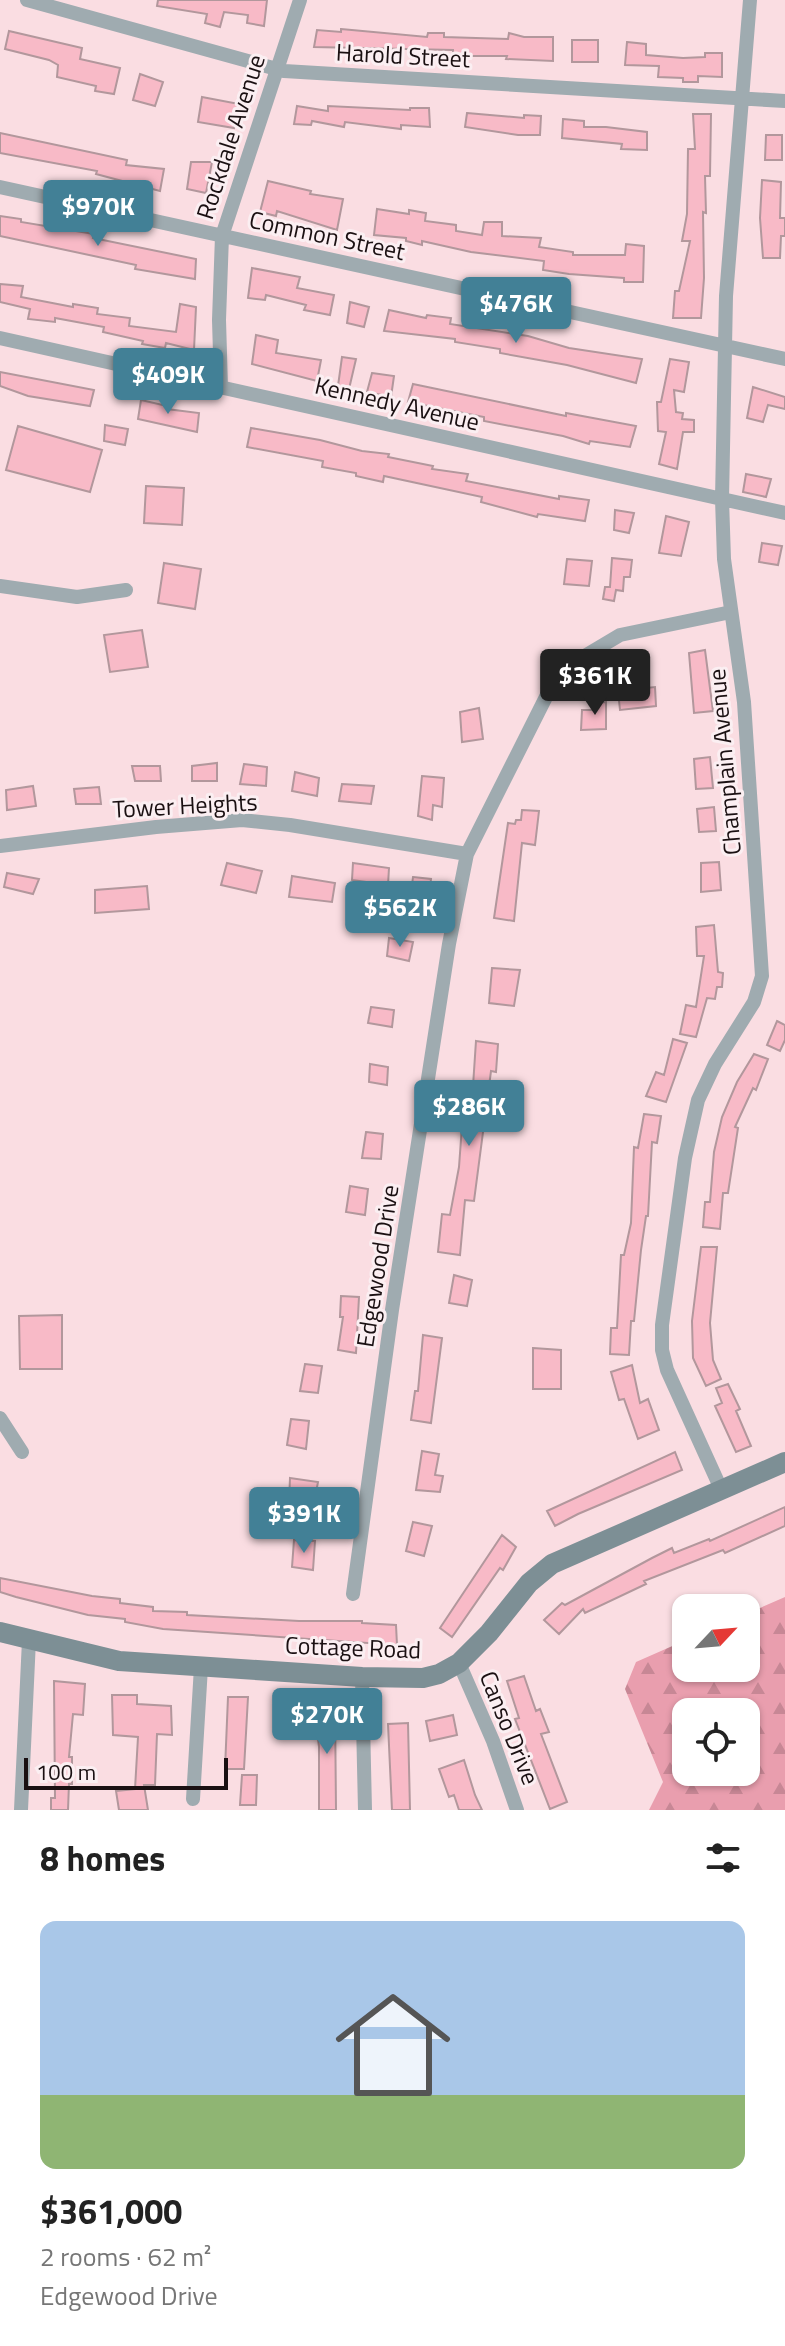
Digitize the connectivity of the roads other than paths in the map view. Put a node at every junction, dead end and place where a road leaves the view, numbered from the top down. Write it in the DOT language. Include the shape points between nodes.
graph roads {
  1 [pos="27,0"];
  2 [pos="300,0"];
  3 [pos="750,0"];
  4 [pos="277,70"];
  5 [pos="741,98"];
  6 [pos="785,101"];
  7 [pos="0,187"];
  8 [pos="222,236"];
  9 [pos="0,338"];
  10 [pos="725,346"];
  11 [pos="785,359"];
  12 [pos="221,387"];
  13 [pos="722,499"];
  14 [pos="785,513"];
  15 [pos="0,586"];
  16 [pos="126,590"];
  17 [pos="731,612"];
  18 [pos="0,846"];
  19 [pos="467,854"];
  20 [pos="0,1418"];
  21 [pos="22,1452"];
  22 [pos="785,1462"];
  23 [pos="721,1489"];
  24 [pos="353,1594"];
  25 [pos="0,1632"];
  26 [pos="29,1640"];
  27 [pos="459,1663"];
  28 [pos="201,1667"];
  29 [pos="362,1677"];
  30 [pos="193,1799"];
  31 [pos="21,1810"];
  32 [pos="365,1810"];
  33 [pos="517,1810"];
  1 -- 4 [label="street, Harold Street"];
  2 -- 4 [label="street, Rockdale Avenue"];
  3 -- 5 [label="street, Champlain Avenue"];
  4 -- 5 [label="street, Harold Street"];
  4 -- 8 [label="street, Rockdale Avenue"];
  5 -- 6 [label="street, Harold Street"];
  5 -- 10 [label="street, Champlain Avenue"];
  7 -- 8 [label="street, Common Street"];
  8 -- 10 [label="street, Common Street"];
  8 -- 12 [label="street, Rockdale Avenue"];
  9 -- 12 [label="street, Kennedy Avenue"];
  10 -- 11 [label="street, Common Street"];
  10 -- 13 [label="street, Champlain Avenue"];
  12 -- 13 [label="street, Kennedy Avenue"];
  13 -- 14 [label="street, Kennedy Avenue"];
  13 -- 17 [label="street, Champlain Avenue"];
  15 -- 16 [label="street" via="77,597"];
  17 -- 19 [label="street, Edgewood Drive" via="620,635 573,663 548,693"];
  17 -- 23 [label="street, Champlain Avenue" via="744,702 762,976 754,1002 698,1100 661,1333 667,1370"];
  18 -- 19 [label="street, Tower Heights" via="242,820"];
  19 -- 24 [label="street, Edgewood Drive" via="392,1310"];
  20 -- 21 [label="street"];
  22 -- 23 [label="street, Cottage Road"];
  23 -- 27 [label="street, Cottage Road" via="552,1564"];
  25 -- 26 [label="street, Cottage Road"];
  26 -- 28 [label="street, Cottage Road" via="107,1659"];
  26 -- 31 [label="street"];
  27 -- 29 [label="street, Cottage Road" via="423,1678"];
  27 -- 33 [label="street, Canso Drive"];
  28 -- 29 [label="street, Cottage Road"];
  28 -- 30 [label="street"];
  29 -- 32 [label="street"];
}
